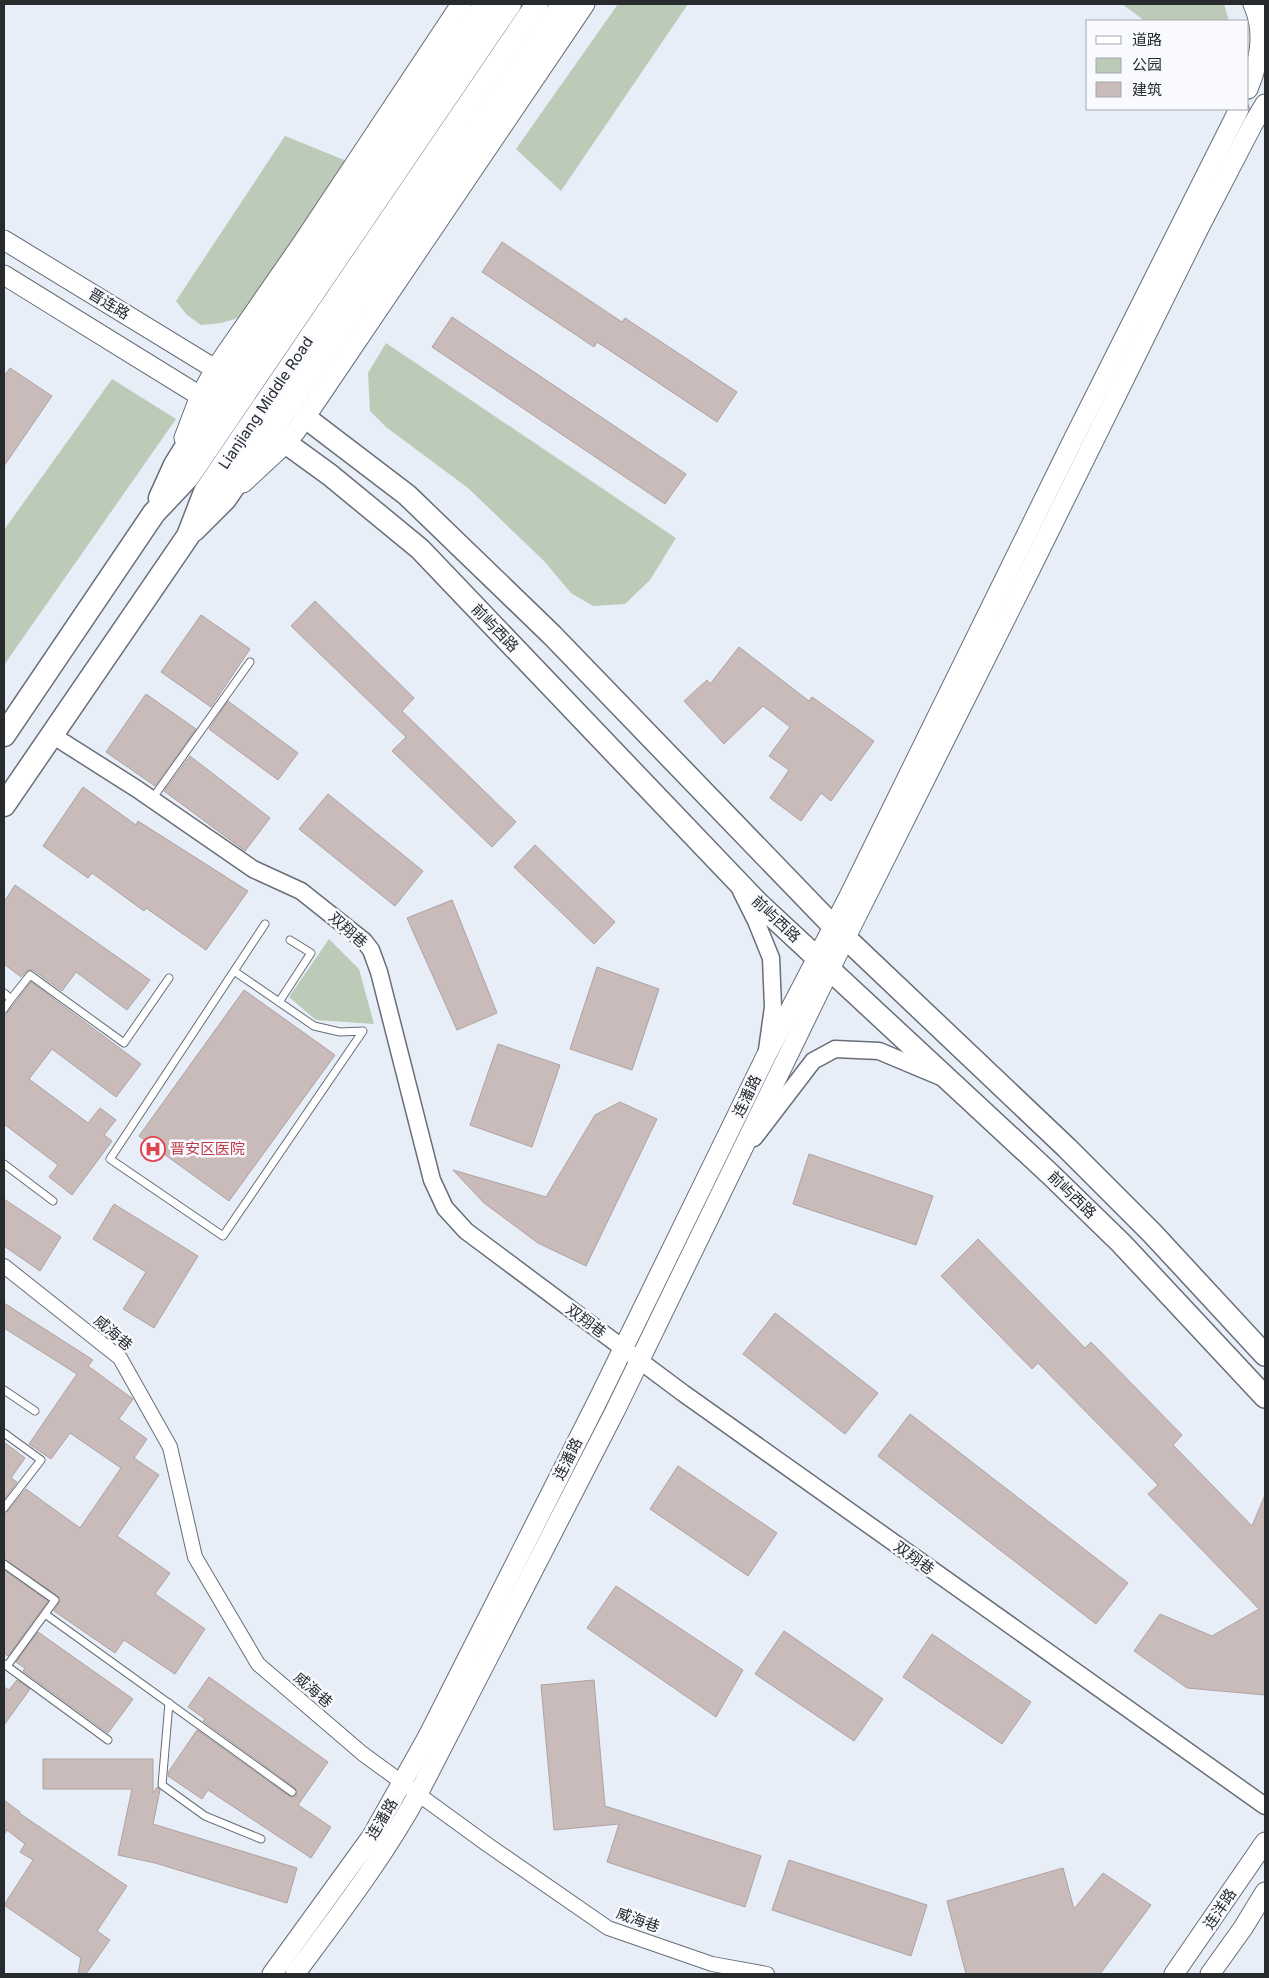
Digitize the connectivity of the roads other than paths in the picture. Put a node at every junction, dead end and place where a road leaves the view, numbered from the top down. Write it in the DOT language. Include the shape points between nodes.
graph roads {
  1 [pos="461,4"];
  2 [pos="485,4"];
  3 [pos="510,4"];
  4 [pos="537,4"];
  5 [pos="563,4"];
  6 [pos="585,4"];
  7 [pos="1254,4"];
  8 [pos="1249,87"];
  9 [pos="1265,104"];
  10 [pos="1238,110"];
  11 [pos="4,240"];
  12 [pos="4,275"];
  13 [pos="215,369"];
  14 [pos="207,399"];
  15 [pos="306,418"];
  16 [pos="286,443"];
  17 [pos="225,499"];
  18 [pos="154,513"];
  19 [pos="188,536"];
  20 [pos="250,662"];
  21 [pos="4,735"];
  22 [pos="52,735"];
  23 [pos="152,799"];
  24 [pos="4,805"];
  25 [pos="734,878"];
  26 [pos="265,924"];
  27 [pos="839,932"];
  28 [pos="290,940"];
  29 [pos="823,963"];
  30 [pos="234,971"];
  31 [pos="170,978"];
  32 [pos="4,994"];
  33 [pos="12,999"];
  34 [pos="279,1002"];
  35 [pos="4,1009"];
  36 [pos="766,1056"];
  37 [pos="950,1081"];
  38 [pos="737,1159"];
  39 [pos="4,1164"];
  40 [pos="53,1201"];
  41 [pos="4,1266"];
  42 [pos="623,1348"];
  43 [pos="1265,1355"];
  44 [pos="639,1360"];
  45 [pos="4,1390"];
  46 [pos="1265,1397"];
  47 [pos="35,1411"];
  48 [pos="4,1433"];
  49 [pos="4,1508"];
  50 [pos="4,1564"];
  51 [pos="45,1614"];
  52 [pos="5,1665"];
  53 [pos="169,1703"];
  54 [pos="108,1740"];
  55 [pos="403,1783"];
  56 [pos="292,1792"];
  57 [pos="418,1794"];
  58 [pos="1265,1806"];
  59 [pos="261,1839"];
  60 [pos="1265,1842"];
  61 [pos="1265,1892"];
  62 [pos="272,1974"];
  63 [pos="294,1974"];
  64 [pos="767,1974"];
  65 [pos="1174,1974"];
  66 [pos="1210,1974"];
  1 -- 13 [label="main road"];
  2 -- 14 [label="highway"];
  3 -- 18 [label="highway, Lianjiang Middle Road" via="188,478"];
  4 -- 19 [label="highway, Lianjiang Middle Road" via="205,492"];
  5 -- 17 [label="highway"];
  6 -- 15 [label="main road"];
  7 -- 8 [label="main road" via="1261,38"];
  9 -- 27 [label="main road"];
  10 -- 27 [label="main road" via="1070,446"];
  11 -- 13 [label="main road, 晋连路"];
  12 -- 14 [label="main road, 晋连路"];
  13 -- 14 [label="main road"];
  14 -- 18 [label="highway"];
  15 -- 16 [label="main road"];
  15 -- 27 [label="main road, 前屿西路" via="407,495 545,628"];
  16 -- 17 [label="main road"];
  16 -- 25 [label="main road, 前屿西路" via="420,549"];
  17 -- 19 [label="highway"];
  18 -- 21 [label="highway, Lianjiang Middle Road"];
  19 -- 22 [label="highway, Lianjiang Middle Road"];
  20 -- 23 [label="lane"];
  22 -- 23 [label="street, 双翔巷"];
  22 -- 24 [label="highway, Lianjiang Middle Road"];
  23 -- 42 [label="street, 双翔巷" via="253,869 301,891 364,942 379,972 428,1166 441,1200 458,1223 481,1244"];
  25 -- 29 [label="main road, 前屿西路"];
  25 -- 36 [label="street" via="771,958 773,1007"];
  26 -- 30 [label="lane"];
  27 -- 29 [label="main road, 连潘路"];
  27 -- 43 [label="main road, 前屿西路" via="1067,1148 1152,1233"];
  28 -- 34 [label="lane" via="311,953"];
  29 -- 36 [label="main road, 连潘路"];
  29 -- 37 [label="main road, 前屿西路"];
  29 -- 38 [label="main road, 连潘路"];
  30 -- 34 [label="lane"];
  30 -- 34 [label="lane" via="110,1158 223,1236 364,1031 340,1032 314,1026"];
  31 -- 33 [label="lane" via="124,1043 30,975"];
  32 -- 33 [label="lane"];
  33 -- 35 [label="lane"];
  36 -- 42 [label="main road, 连潘路"];
  37 -- 38 [label="street" via="879,1051 835,1049 813,1061"];
  37 -- 46 [label="main road, 前屿西路" via="1121,1243"];
  38 -- 44 [label="main road, 连潘路"];
  39 -- 40 [label="lane"];
  41 -- 55 [label="street, 威海巷" via="120,1358 170,1447 195,1557 258,1664 363,1754"];
  42 -- 44 [label="street, 双翔巷"];
  42 -- 55 [label="main road, 连潘路"];
  44 -- 57 [label="main road, 连潘路"];
  44 -- 58 [label="street, 双翔巷"];
  45 -- 47 [label="lane"];
  48 -- 49 [label="lane" via="41,1460"];
  50 -- 51 [label="lane" via="55,1600"];
  51 -- 52 [label="lane"];
  51 -- 53 [label="lane"];
  52 -- 54 [label="lane"];
  53 -- 56 [label="lane"];
  53 -- 59 [label="lane" via="162,1785 205,1816"];
  55 -- 57 [label="street, 威海巷"];
  55 -- 62 [label="main road, 连潘路" via="361,1853"];
  57 -- 63 [label="main road, 连潘路" via="374,1867"];
  57 -- 64 [label="street, 威海巷" via="608,1928 712,1964"];
  60 -- 65 [label="main road, 连洋路"];
  61 -- 66 [label="main road, 连洋路"];
}
